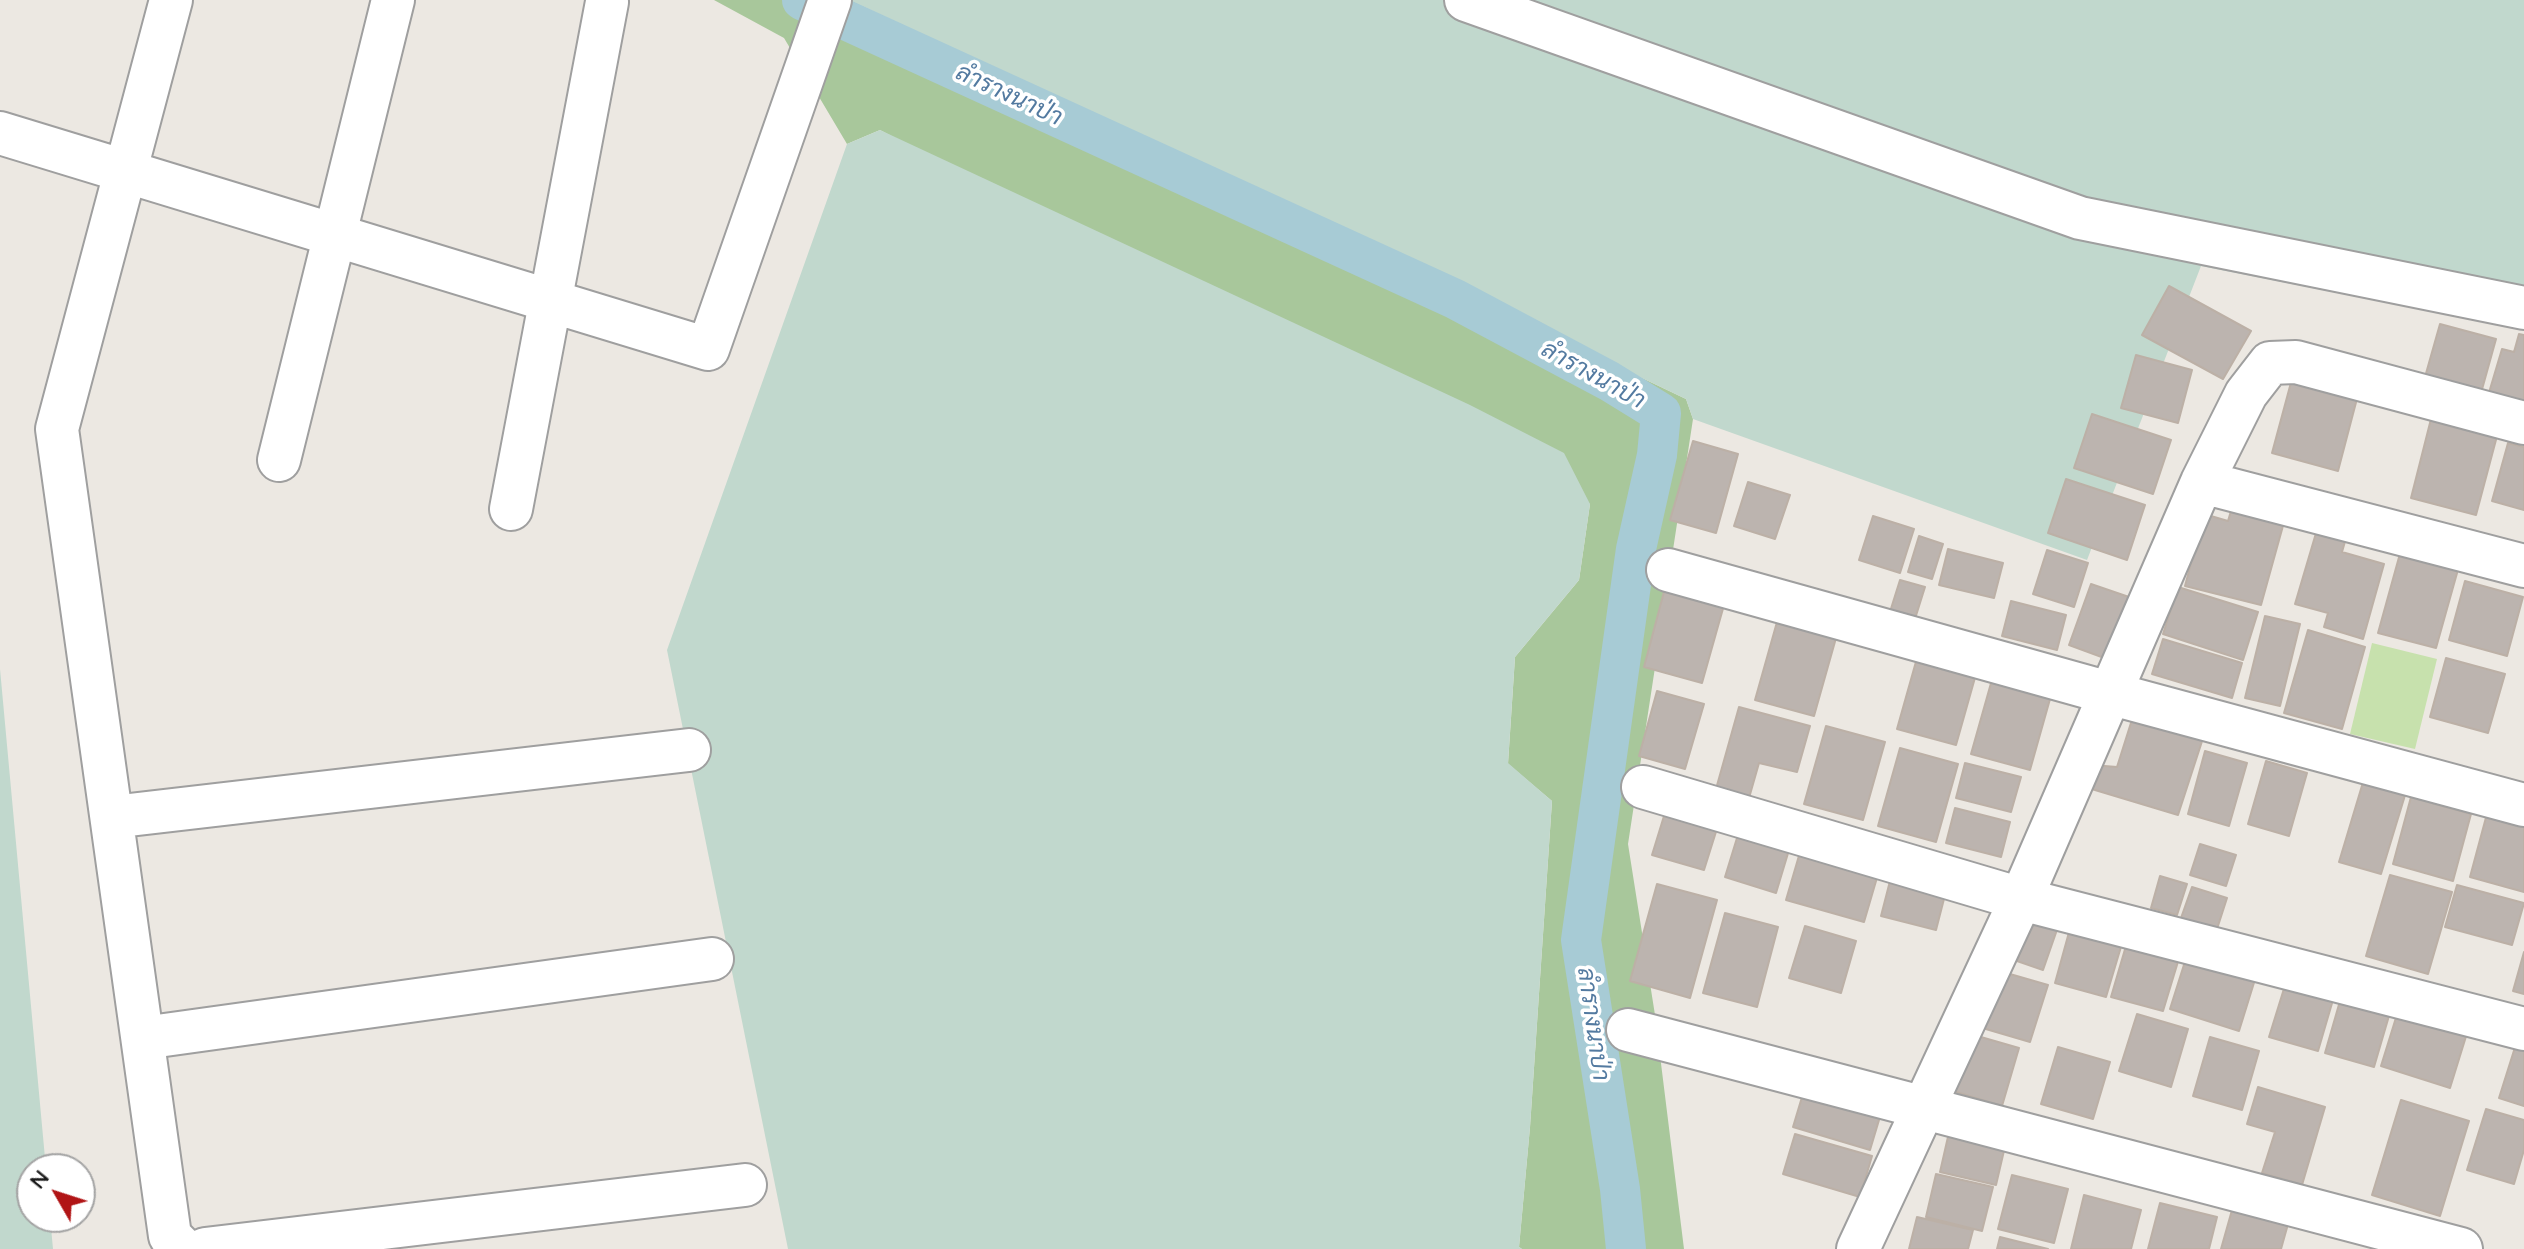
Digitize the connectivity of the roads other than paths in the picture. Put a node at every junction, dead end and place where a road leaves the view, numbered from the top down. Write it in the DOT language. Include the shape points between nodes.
graph roads {
  1 [pos="171,0"];
  2 [pos="393,0"];
  3 [pos="830,0"];
  4 [pos="1466,0"];
  5 [pos="607,2"];
  6 [pos="0,133"];
  7 [pos="124,171"];
  8 [pos="334,235"];
  9 [pos="551,301"];
  10 [pos="2524,308"];
  11 [pos="2524,423"];
  12 [pos="279,460"];
  13 [pos="2202,482"];
  14 [pos="511,509"];
  15 [pos="2524,566"];
  16 [pos="1668,570"];
  17 [pos="2109,693"];
  18 [pos="689,750"];
  19 [pos="1643,787"];
  20 [pos="2524,805"];
  21 [pos="112,817"];
  22 [pos="2021,899"];
  23 [pos="712,959"];
  24 [pos="2524,1029"];
  25 [pos="1628,1030"];
  26 [pos="143,1038"];
  27 [pos="1924,1106"];
  28 [pos="745,1185"];
  29 [pos="183,1249"];
  30 [pos="205,1249"];
  31 [pos="1858,1249"];
  32 [pos="2461,1249"];
  1 -- 7 [label="street"];
  2 -- 8 [label="street"];
  3 -- 9 [label="street" via="708,349"];
  4 -- 10 [label="street" via="2080,218"];
  5 -- 9 [label="street"];
  6 -- 7 [label="street"];
  7 -- 8 [label="street"];
  7 -- 21 [label="street" via="57,429"];
  8 -- 9 [label="street"];
  8 -- 12 [label="street"];
  9 -- 14 [label="street"];
  11 -- 13 [label="street" via="2296,362 2270,363 2246,394"];
  13 -- 15 [label="street"];
  13 -- 17 [label="street"];
  16 -- 17 [label="street"];
  17 -- 20 [label="street"];
  17 -- 22 [label="street"];
  18 -- 21 [label="street"];
  19 -- 22 [label="street"];
  21 -- 26 [label="street"];
  22 -- 24 [label="street"];
  22 -- 27 [label="street"];
  23 -- 26 [label="street"];
  25 -- 27 [label="street"];
  26 -- 29 [label="street" via="170,1236"];
  27 -- 31 [label="street"];
  27 -- 32 [label="street"];
  28 -- 30 [label="street"];
}
